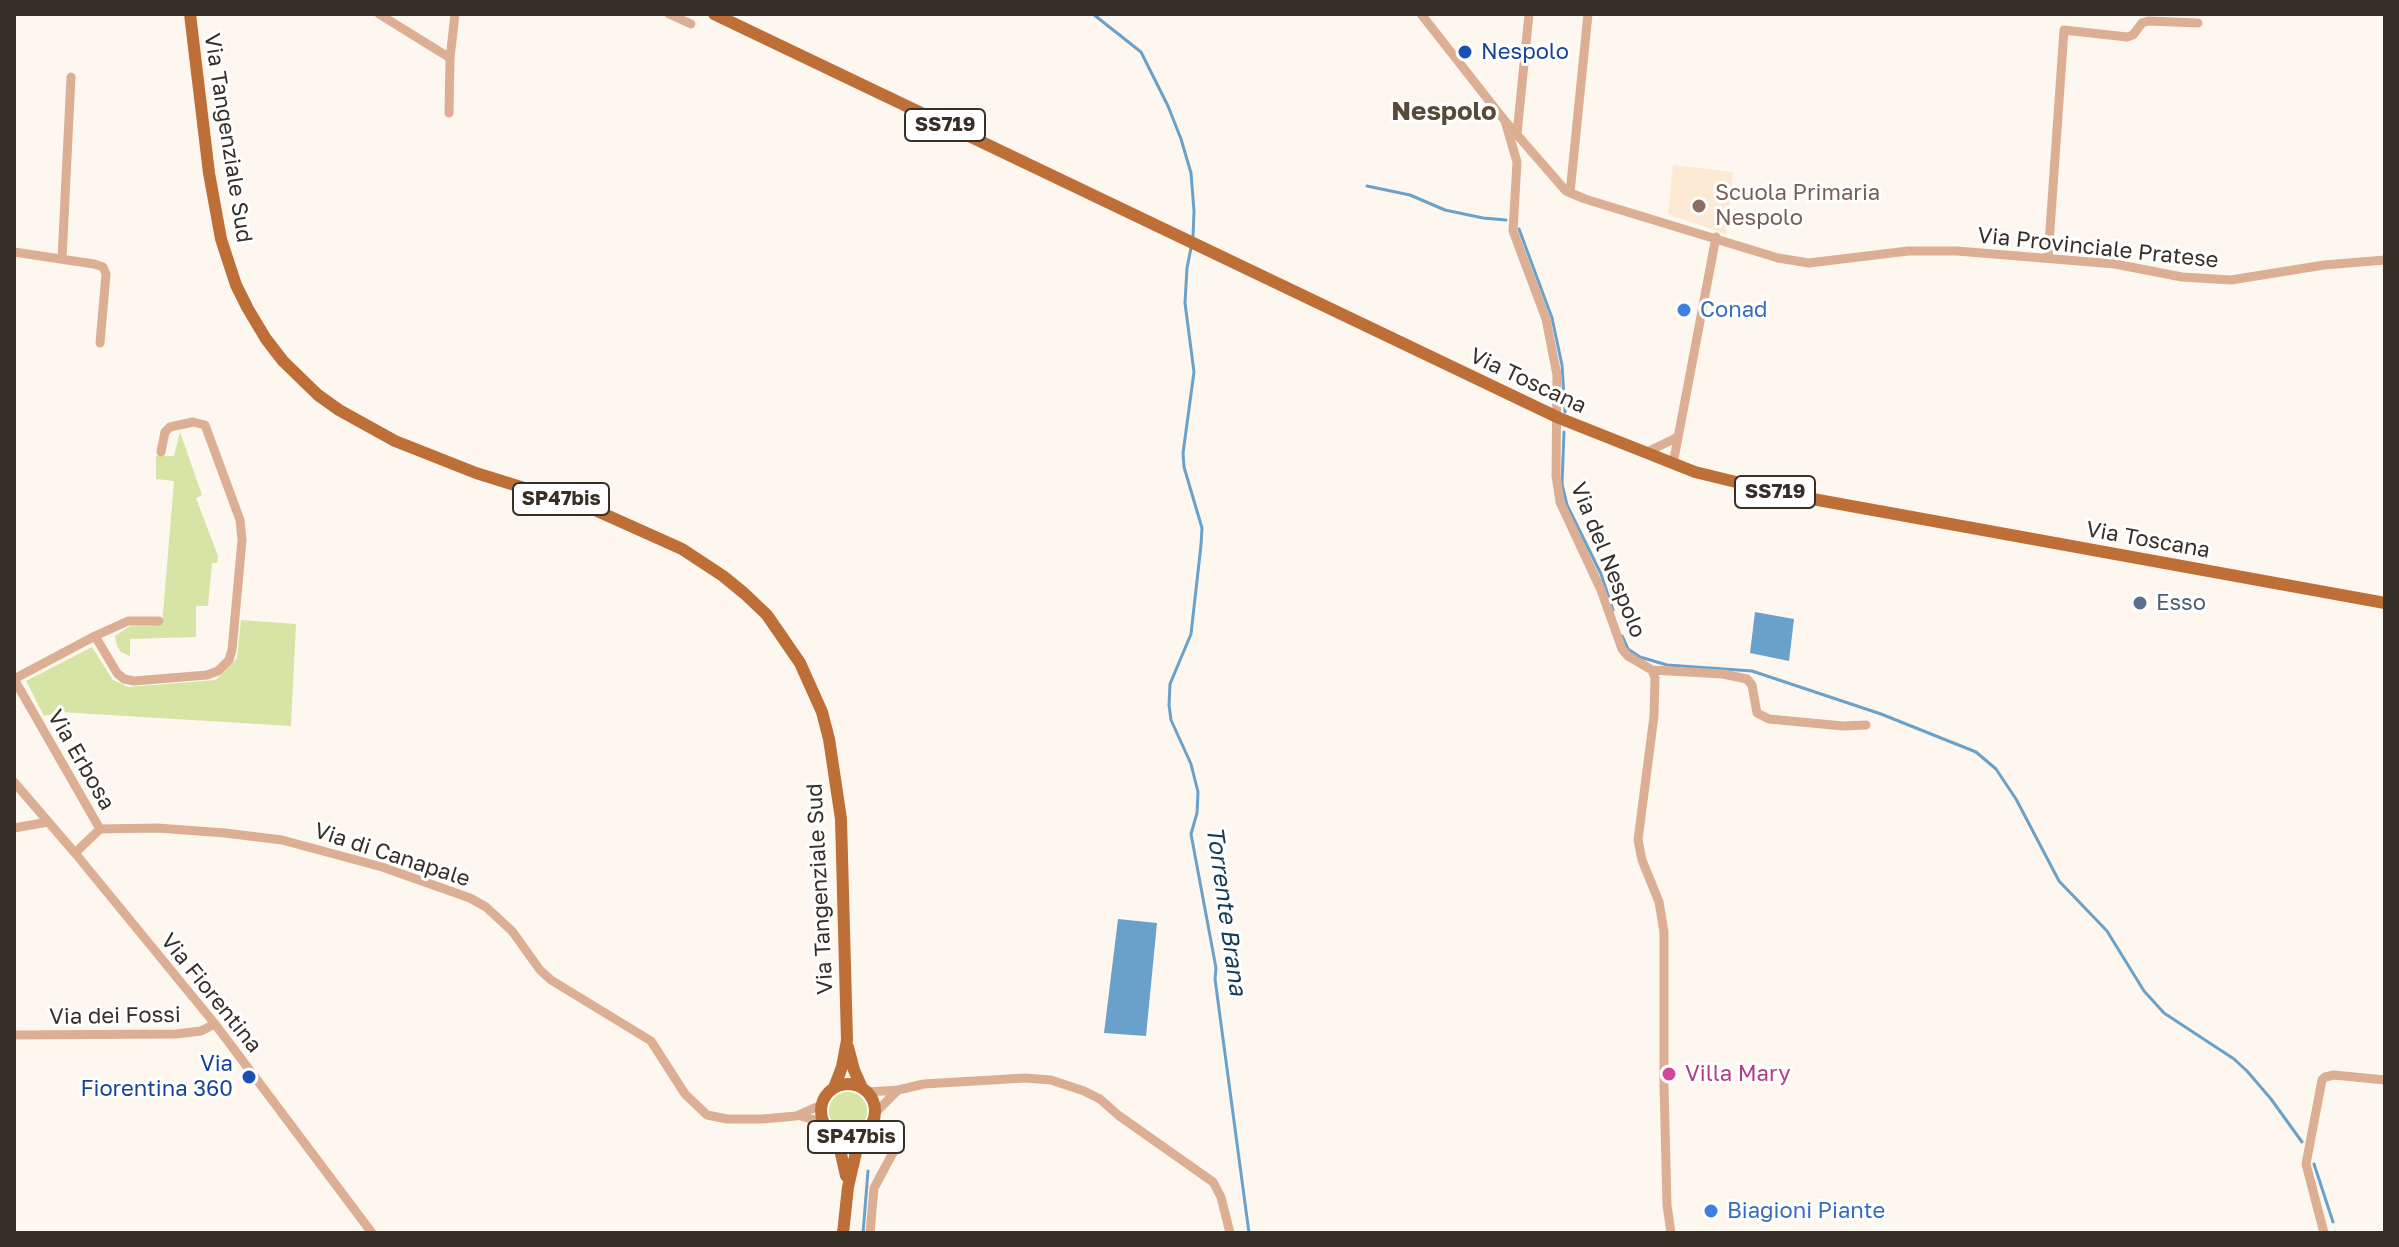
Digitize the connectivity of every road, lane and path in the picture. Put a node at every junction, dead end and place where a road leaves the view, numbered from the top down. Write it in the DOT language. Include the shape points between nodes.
graph roads {
  1 [pos="190,14"];
  2 [pos="379,14"];
  3 [pos="455,14"];
  4 [pos="669,14"];
  5 [pos="714,14"];
  6 [pos="1421,14"];
  7 [pos="1529,14"];
  8 [pos="1588,14"];
  9 [pos="2198,23"];
  10 [pos="691,24"];
  11 [pos="450,58"];
  12 [pos="71,77"];
  13 [pos="449,113"];
  14 [pos="1505,121"];
  15 [pos="1517,134"];
  16 [pos="1570,193"];
  17 [pos="1716,237"];
  18 [pos="14,252"];
  19 [pos="2048,258"];
  20 [pos="62,259"];
  21 [pos="2385,260"];
  22 [pos="100,343"];
  23 [pos="1559,418"];
  24 [pos="1678,437"];
  25 [pos="161,452"];
  26 [pos="1643,453"];
  27 [pos="1673,464"];
  28 [pos="2385,603"];
  29 [pos="159,621"];
  30 [pos="95,636"];
  31 [pos="1652,670"];
  32 [pos="14,679"];
  33 [pos="1866,725"];
  34 [pos="14,782"];
  35 [pos="48,822"];
  36 [pos="14,828"];
  37 [pos="100,829"];
  38 [pos="75,853"];
  39 [pos="215,1024"];
  40 [pos="14,1035"];
  41 [pos="847,1040"];
  42 [pos="2385,1080"];
  43 [pos="834,1088"];
  44 [pos="864,1090"];
  45 [pos="898,1090"];
  46 [pos="821,1105"];
  47 [pos="796,1116"];
  48 [pos="873,1118"];
  49 [pos="823,1122"];
  50 [pos="860,1135"];
  51 [pos="837,1136"];
  52 [pos="848,1187"];
  53 [pos="372,1233"];
  54 [pos="843,1233"];
  55 [pos="870,1233"];
  56 [pos="1230,1233"];
  57 [pos="1671,1233"];
  58 [pos="2324,1233"];
  1 -- 41 [label="main road, Via Tangenziale Sud / SP47bis" via="221,239 248,309 283,361 318,395 395,441 595,510 682,549 745,594 792,650 822,712 836,780 843,847"];
  2 -- 11 [label="street"];
  3 -- 11 [label="street"];
  4 -- 10 [label="street"];
  5 -- 23 [label="main road, Via Toscana / SS719"];
  6 -- 14 [label="street, Via Provinciale Pratese"];
  7 -- 15 [label="street"];
  8 -- 16 [label="street"];
  9 -- 19 [label="street" via="2148,21 2127,37 2064,30"];
  11 -- 13 [label="street"];
  12 -- 20 [label="street"];
  14 -- 15 [label="street, Via Provinciale Pratese"];
  14 -- 23 [label="street, Via del Nespolo" via="1517,162 1513,231 1551,338"];
  15 -- 16 [label="street, Via Provinciale Pratese"];
  16 -- 17 [label="street, Via Provinciale Pratese"];
  17 -- 19 [label="street, Via Provinciale Pratese" via="1809,263 1908,251"];
  17 -- 24 [label="street"];
  18 -- 20 [label="street"];
  19 -- 21 [label="street, Via Provinciale Pratese" via="2231,280"];
  20 -- 22 [label="street" via="105,269"];
  23 -- 26 [label="main road, Via Toscana / SS719"];
  23 -- 31 [label="street, Via del Nespolo" via="1560,502 1622,649"];
  24 -- 26 [label="street"];
  24 -- 27 [label="street"];
  25 -- 30 [label="street" via="170,427 205,425 240,520 231,655 213,673 134,681 117,673"];
  26 -- 27 [label="main road, Via Toscana / SS719"];
  27 -- 28 [label="main road, Via Toscana / SS719" via="1785,494"];
  29 -- 30 [label="street" via="128,621"];
  30 -- 32 [label="street"];
  31 -- 33 [label="street" via="1747,679 1757,713 1769,719"];
  31 -- 57 [label="street" via="1656,696 1638,846 1664,932"];
  32 -- 37 [label="street, Via Erbosa"];
  34 -- 35 [label="street, Via Fiorentina"];
  35 -- 36 [label="street"];
  35 -- 38 [label="street, Via Fiorentina"];
  37 -- 38 [label="street, Via Erbosa"];
  37 -- 47 [label="street, Via di Canapale" via="157,828 282,840 470,898 512,931 551,980 651,1041 685,1094 707,1115"];
  38 -- 39 [label="street, Via Fiorentina"];
  39 -- 40 [label="street, Via dei Fossi" via="193,1033"];
  39 -- 53 [label="street, Via Fiorentina"];
  41 -- 43 [label="main road, Via Tangenziale Sud / SP47bis"];
  41 -- 44 [label="main road, Via Tangenziale Sud / SP47bis"];
  42 -- 58 [label="street" via="2334,1075 2322,1080 2306,1164"];
  43 -- 44 [label="main road, SP47bis" via="851,1084"];
  43 -- 46 [label="main road, Via Tangenziale Sud / SP47bis"];
  44 -- 45 [label="street"];
  44 -- 48 [label="main road, Via Tangenziale Sud / SP47bis" via="873,1103"];
  45 -- 48 [label="street"];
  45 -- 56 [label="street" via="1025,1078 1051,1080 1092,1095 1213,1182"];
  46 -- 47 [label="street, Via di Canapale"];
  46 -- 49 [label="main road, SP47bis"];
  47 -- 49 [label="street"];
  48 -- 50 [label="main road, SP47bis"];
  48 -- 55 [label="street" via="896,1147 874,1188"];
  49 -- 51 [label="main road, SP47bis"];
  50 -- 51 [label="main road, SP47bis"];
  50 -- 52 [label="main road, SP47bis"];
  51 -- 52 [label="main road, SP47bis"];
  52 -- 54 [label="main road, SP47bis"];
}
